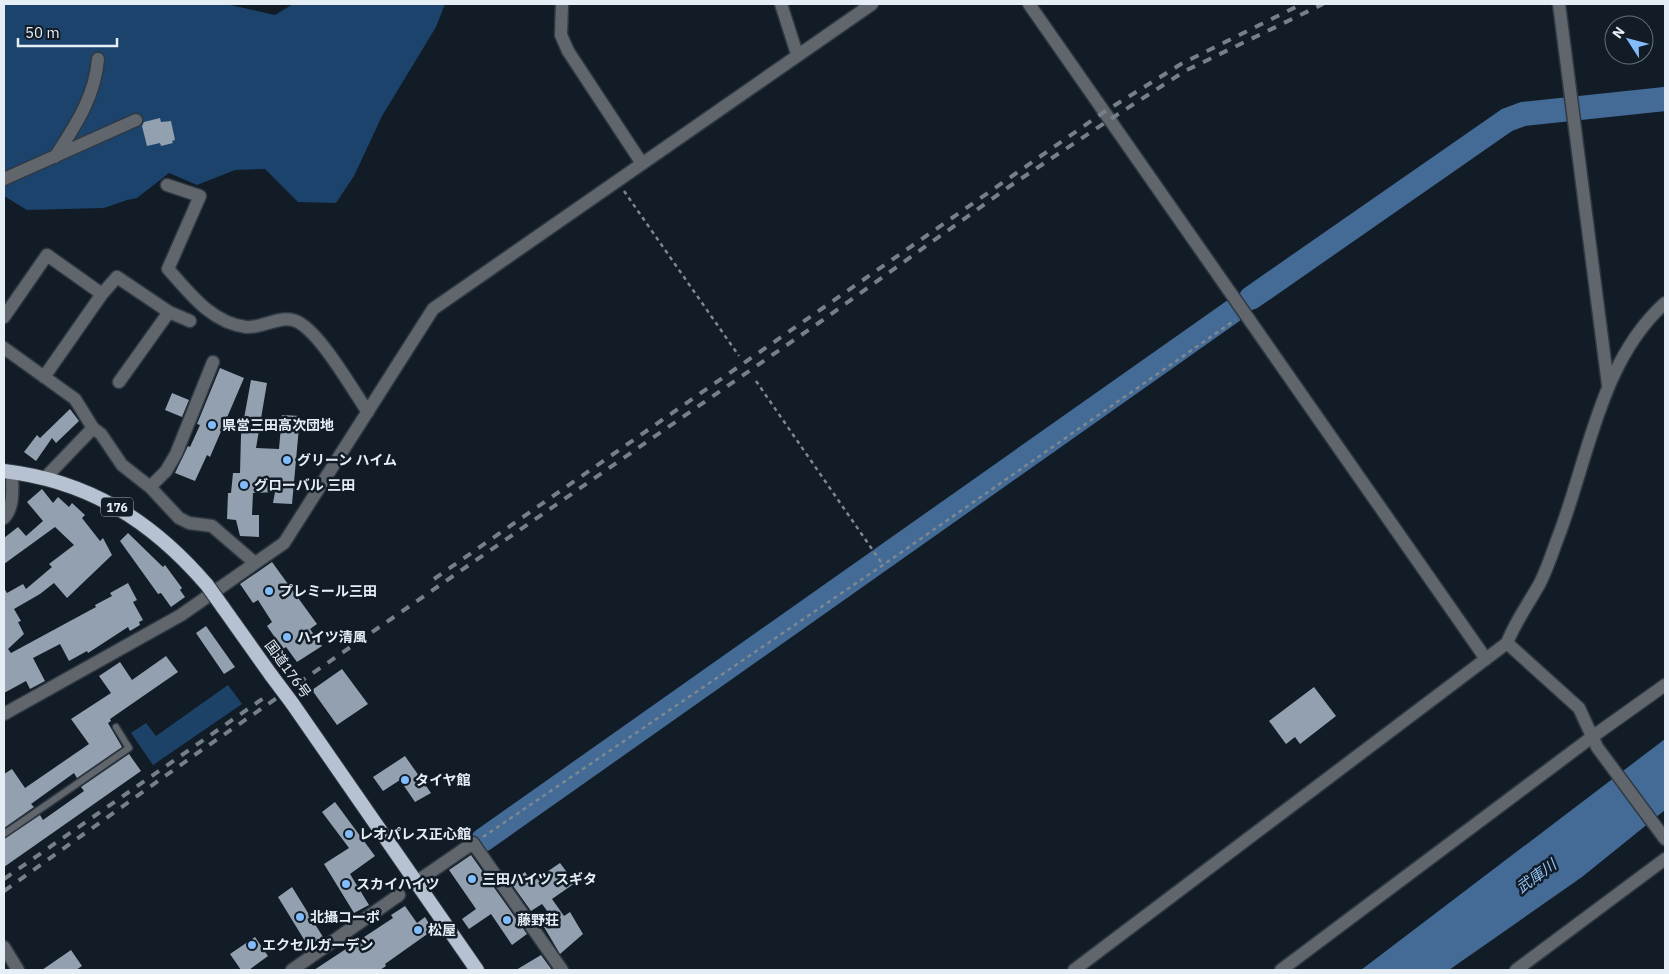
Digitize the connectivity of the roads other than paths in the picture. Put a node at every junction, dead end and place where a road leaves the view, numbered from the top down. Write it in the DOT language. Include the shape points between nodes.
graph roads {
  1 [pos="562,4"];
  2 [pos="781,4"];
  3 [pos="872,4"];
  4 [pos="1029,4"];
  5 [pos="1559,4"];
  6 [pos="797,54"];
  7 [pos="98,59"];
  8 [pos="136,120"];
  9 [pos="55,156"];
  10 [pos="641,162"];
  11 [pos="4,179"];
  12 [pos="167,184"];
  13 [pos="102,294"];
  14 [pos="1665,303"];
  15 [pos="169,312"];
  16 [pos="4,317"];
  17 [pos="190,321"];
  18 [pos="4,348"];
  19 [pos="213,362"];
  20 [pos="44,377"];
  21 [pos="119,382"];
  22 [pos="1608,385"];
  23 [pos="368,412"];
  24 [pos="93,428"];
  25 [pos="8,472"];
  26 [pos="46,477"];
  27 [pos="150,487"];
  28 [pos="4,518"];
  29 [pos="255,563"];
  30 [pos="1507,643"];
  31 [pos="1486,660"];
  32 [pos="1665,685"];
  33 [pos="4,714"];
  34 [pos="116,727"];
  35 [pos="1595,742"];
  36 [pos="4,834"];
  37 [pos="1665,839"];
  38 [pos="1665,859"];
  39 [pos="422,878"];
  40 [pos="399,895"];
  41 [pos="4,946"];
  42 [pos="18,970"];
  43 [pos="292,970"];
  44 [pos="477,970"];
  45 [pos="562,970"];
  46 [pos="1074,970"];
  47 [pos="1281,970"];
  48 [pos="1516,970"];
  1 -- 10 [label="street" via="561,35 568,51"];
  2 -- 6 [label="street"];
  3 -- 6 [label="street"];
  4 -- 31 [label="street"];
  5 -- 22 [label="street"];
  6 -- 10 [label="street"];
  7 -- 9 [label="street" via="92,94"];
  8 -- 9 [label="street"];
  9 -- 11 [label="street"];
  10 -- 23 [label="street" via="433,309"];
  12 -- 23 [label="street" via="200,196 168,268 199,304 223,319 246,327 288,319 298,322 316,338"];
  13 -- 15 [label="street" via="117,277"];
  13 -- 16 [label="street" via="47,255"];
  13 -- 20 [label="street"];
  14 -- 22 [label="street" via="1634,341"];
  15 -- 17 [label="street"];
  15 -- 21 [label="street"];
  18 -- 20 [label="street"];
  19 -- 27 [label="street" via="176,454 166,471"];
  20 -- 24 [label="street" via="75,398"];
  22 -- 30 [label="street" via="1541,582"];
  23 -- 29 [label="street" via="284,543"];
  24 -- 26 [label="street"];
  24 -- 27 [label="street" via="101,434 122,465"];
  25 -- 26 [label="highway, 国道176号 / 176"];
  25 -- 28 [label="street" via="11,502"];
  26 -- 44 [label="highway, 国道176号 / 176, bridge" via="82,489 120,509 153,530 182,555 292,703"];
  27 -- 29 [label="street" via="179,518 212,526"];
  29 -- 33 [label="street" via="181,615"];
  30 -- 31 [label="street"];
  30 -- 35 [label="street" via="1579,708"];
  31 -- 46 [label="street"];
  32 -- 35 [label="street"];
  34 -- 36 [label="lane" via="129,748"];
  35 -- 37 [label="street"];
  35 -- 47 [label="street"];
  38 -- 48 [label="street"];
  39 -- 45 [label="street" via="474,843"];
  40 -- 43 [label="street"];
  41 -- 42 [label="street"];
}
